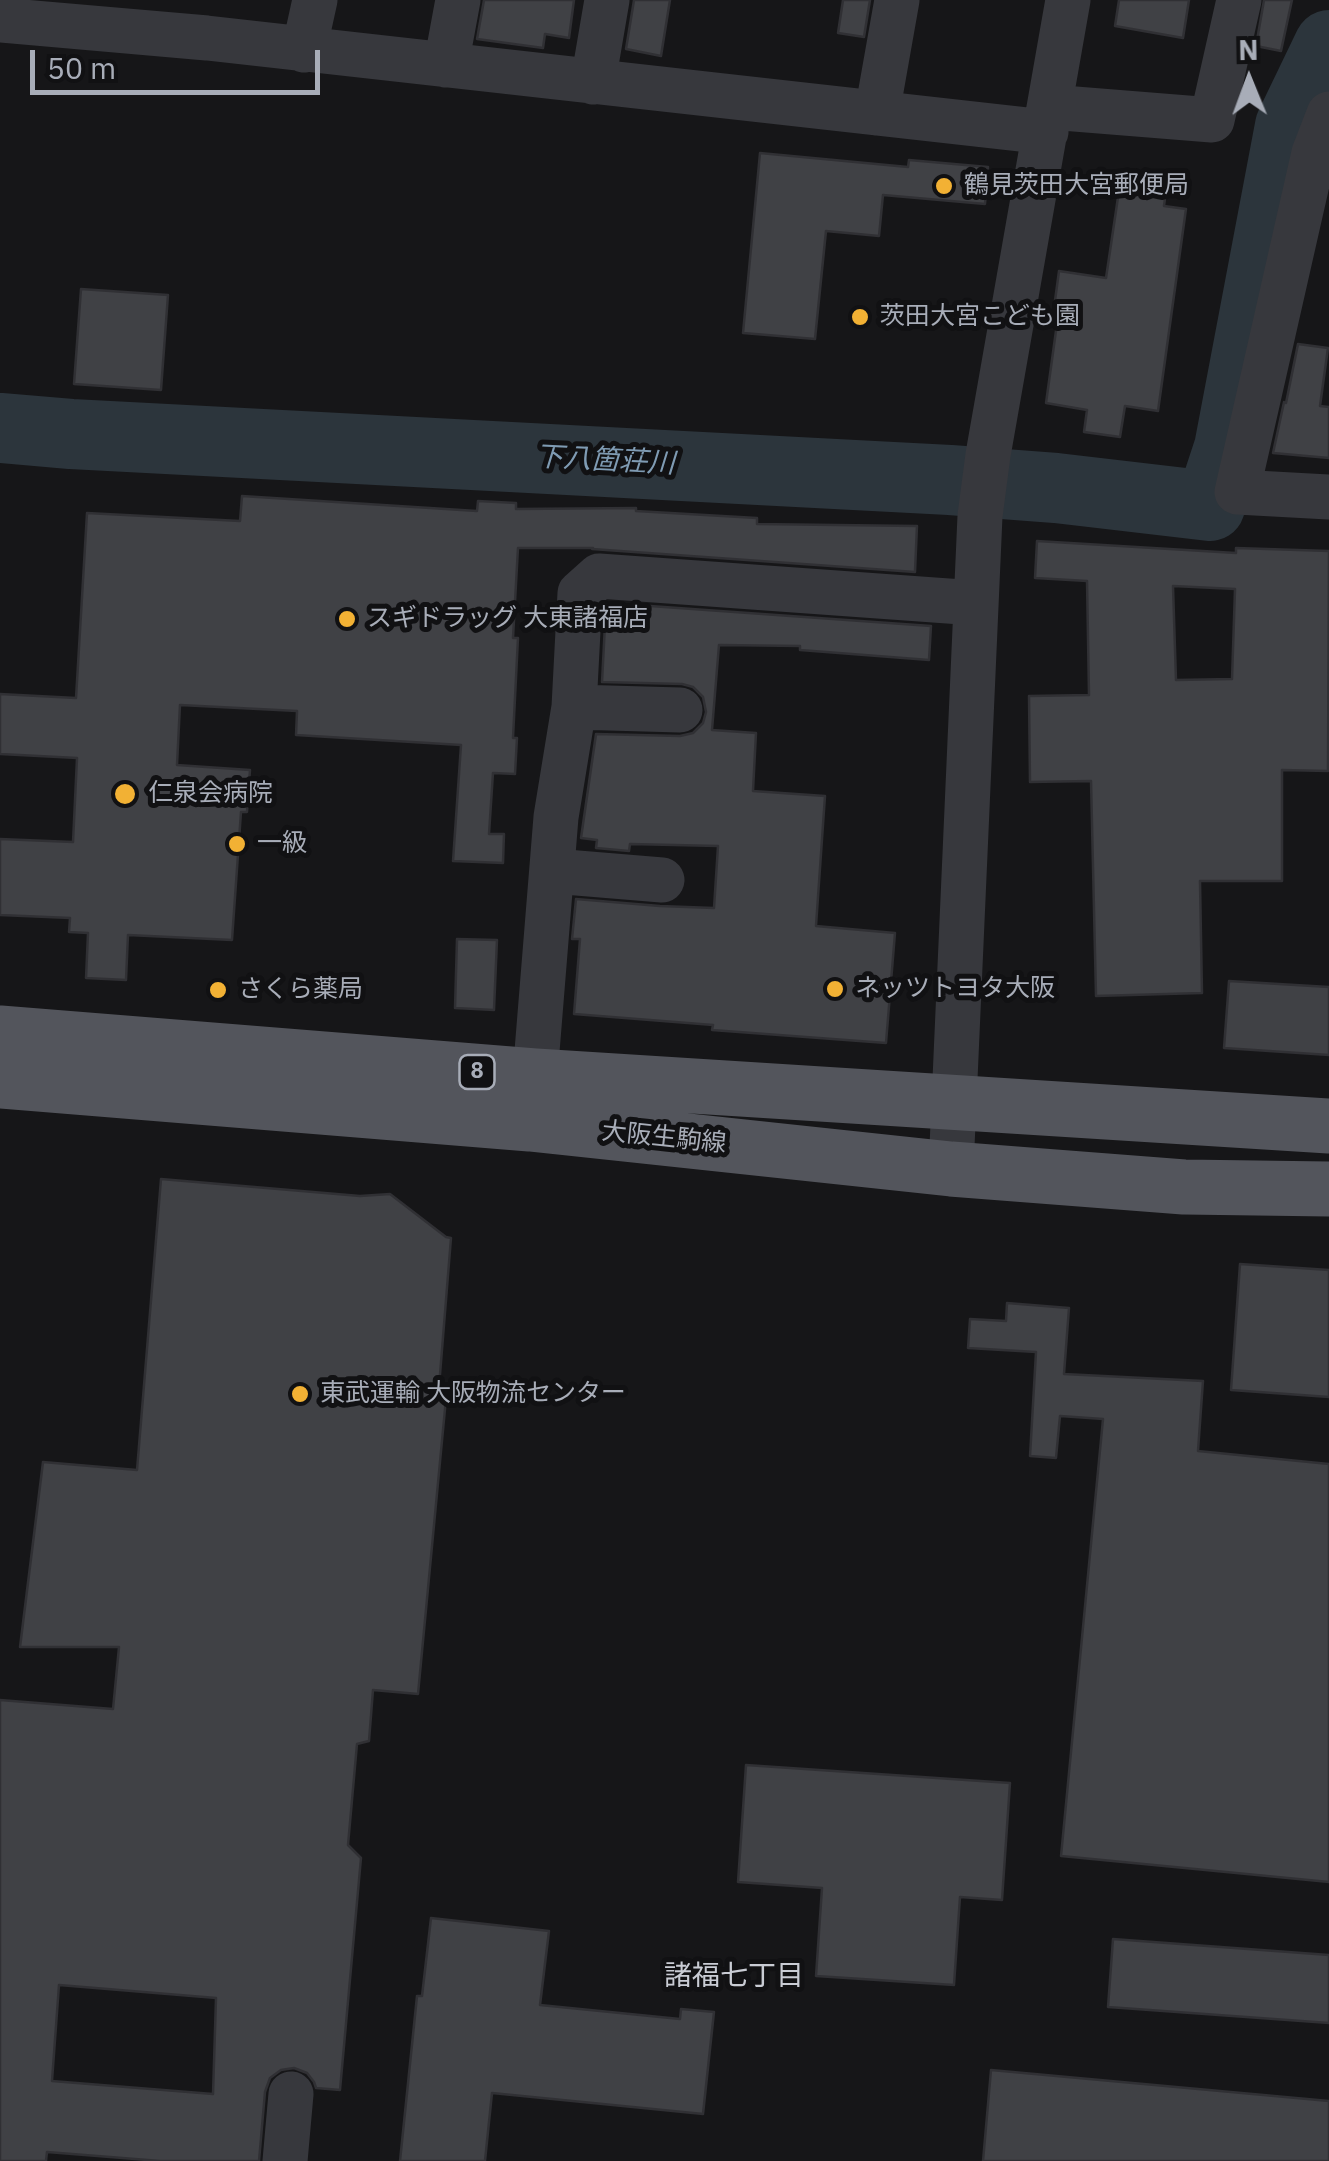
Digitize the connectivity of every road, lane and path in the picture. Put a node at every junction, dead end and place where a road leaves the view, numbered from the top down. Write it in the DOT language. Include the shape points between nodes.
graph roads {
  1 [pos="316,0"];
  2 [pos="458,0"];
  3 [pos="607,0"];
  4 [pos="896,0"];
  5 [pos="1068,0"];
  6 [pos="1239,0"];
  7 [pos="49,12"];
  8 [pos="186,18"];
  9 [pos="0,20"];
  10 [pos="304,50"];
  11 [pos="446,65"];
  12 [pos="593,82"];
  13 [pos="877,114"];
  14 [pos="1048,119"];
  15 [pos="1324,140"];
  16 [pos="1329,497"];
  17 [pos="976,603"];
  18 [pos="574,707"];
  19 [pos="680,710"];
  20 [pos="552,870"];
  21 [pos="662,880"];
  22 [pos="0,1034"];
  23 [pos="535,1076"];
  24 [pos="0,1082"];
  25 [pos="956,1103"];
  26 [pos="1329,1126"];
  27 [pos="951,1169"];
  28 [pos="1329,1189"];
  29 [pos="291,2094"];
  30 [pos="285,2161"];
  1 -- 10 [label="street"];
  2 -- 11 [label="street"];
  3 -- 12 [label="street"];
  4 -- 13 [label="street"];
  5 -- 14 [label="street"];
  6 -- 14 [label="street" via="1212,120"];
  7 -- 8 [label="street"];
  7 -- 9 [label="street"];
  8 -- 10 [label="street"];
  10 -- 11 [label="street"];
  11 -- 12 [label="street"];
  12 -- 13 [label="street"];
  13 -- 14 [label="street"];
  14 -- 17 [label="street" via="988,455"];
  15 -- 16 [label="street" via="1238,492"];
  17 -- 18 [label="street" via="599,576 580,593"];
  17 -- 25 [label="street"];
  18 -- 19 [label="street"];
  18 -- 20 [label="street"];
  20 -- 21 [label="street"];
  20 -- 23 [label="street"];
  22 -- 23 [label="main road, 大阪生駒線 / 8"];
  23 -- 25 [label="main road, 大阪生駒線 / 8"];
  24 -- 27 [label="main road, 大阪生駒線 / 8" via="530,1124"];
  25 -- 26 [label="main road, 大阪生駒線 / 8"];
  25 -- 27 [label="street"];
  27 -- 28 [label="main road, 大阪生駒線 / 8" via="1184,1187"];
  29 -- 30 [label="street"];
}
